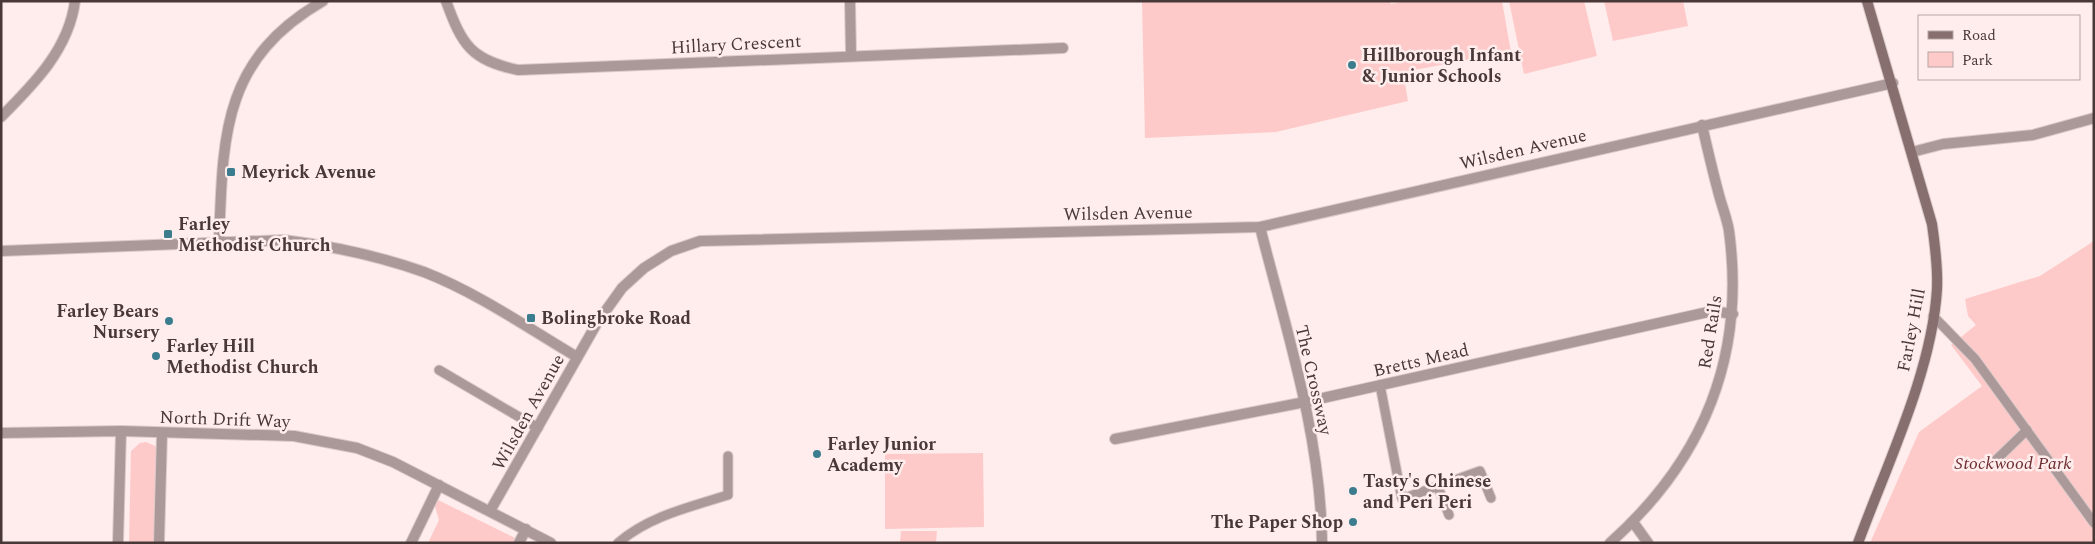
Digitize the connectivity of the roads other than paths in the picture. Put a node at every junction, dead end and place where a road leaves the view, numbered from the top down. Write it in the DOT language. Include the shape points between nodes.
graph roads {
  1 [pos="75,1"];
  2 [pos="323,1"];
  3 [pos="446,1"];
  4 [pos="850,1"];
  5 [pos="1867,1"];
  6 [pos="1063,48"];
  7 [pos="851,55"];
  8 [pos="1893,83"];
  9 [pos="1,117"];
  10 [pos="2094,118"];
  11 [pos="1702,124"];
  12 [pos="1912,152"];
  13 [pos="1260,227"];
  14 [pos="219,243"];
  15 [pos="1,251"];
  16 [pos="1733,314"];
  17 [pos="1933,316"];
  18 [pos="578,357"];
  19 [pos="439,370"];
  20 [pos="1380,385"];
  21 [pos="1305,402"];
  22 [pos="538,428"];
  23 [pos="2027,430"];
  24 [pos="121,432"];
  25 [pos="1,433"];
  26 [pos="162,433"];
  27 [pos="1115,439"];
  28 [pos="728,456"];
  29 [pos="1996,460"];
  30 [pos="439,485"];
  31 [pos="1438,487"];
  32 [pos="1491,498"];
  33 [pos="490,511"];
  34 [pos="1449,515"];
  35 [pos="1633,522"];
  36 [pos="2094,523"];
  37 [pos="526,529"];
  38 [pos="118,543"];
  39 [pos="160,543"];
  40 [pos="411,543"];
  41 [pos="519,543"];
  42 [pos="551,543"];
  43 [pos="618,543"];
  44 [pos="1322,543"];
  45 [pos="1610,543"];
  46 [pos="1648,543"];
  47 [pos="1858,543"];
  1 -- 9 [label="street" via="59,50 31,87"];
  2 -- 14 [label="street" via="297,16 272,39 240,85 222,157"];
  3 -- 7 [label="street, Hillary Crescent" via="457,31 469,47 493,64 518,70"];
  4 -- 7 [label="street"];
  5 -- 8 [label="main road, Farley Hill"];
  6 -- 7 [label="street, Hillary Crescent"];
  8 -- 11 [label="street, Wilsden Avenue"];
  8 -- 12 [label="main road, Farley Hill"];
  10 -- 12 [label="street" via="2033,135 1943,144"];
  11 -- 13 [label="street, Wilsden Avenue"];
  11 -- 16 [label="street, Red Rails" via="1728,230"];
  12 -- 17 [label="main road, Farley Hill" via="1932,224 1936,252 1937,288"];
  13 -- 18 [label="street, Wilsden Avenue" via="700,241 671,251 644,268 622,288"];
  13 -- 21 [label="street, The Crossway"];
  14 -- 15 [label="street"];
  14 -- 18 [label="street" via="284,240 379,258 425,273 473,296"];
  16 -- 20 [label="street, Bretts Mead" via="1699,314"];
  16 -- 35 [label="street, Red Rails" via="1721,374 1694,441 1676,470"];
  17 -- 23 [label="lane" via="1975,359"];
  17 -- 47 [label="main road, Farley Hill" via="1919,380"];
  18 -- 22 [label="street, Wilsden Avenue"];
  19 -- 22 [label="lane"];
  20 -- 21 [label="street, Bretts Mead"];
  20 -- 31 [label="lane" via="1402,499"];
  21 -- 27 [label="street, Bretts Mead"];
  21 -- 44 [label="street, The Crossway" via="1316,468"];
  22 -- 33 [label="street, Wilsden Avenue"];
  23 -- 29 [label="lane"];
  23 -- 36 [label="lane"];
  24 -- 25 [label="street, North Drift Way"];
  24 -- 26 [label="street, North Drift Way"];
  24 -- 38 [label="street"];
  26 -- 30 [label="street, North Drift Way" via="294,436 357,448"];
  26 -- 39 [label="street"];
  28 -- 43 [label="lane" via="728,495 674,511"];
  30 -- 33 [label="street, North Drift Way"];
  30 -- 40 [label="street"];
  31 -- 32 [label="lane" via="1480,471"];
  31 -- 34 [label="lane"];
  33 -- 37 [label="street, North Drift Way"];
  35 -- 45 [label="street, Red Rails"];
  35 -- 46 [label="street"];
  37 -- 41 [label="street"];
  37 -- 42 [label="street, North Drift Way"];
}
